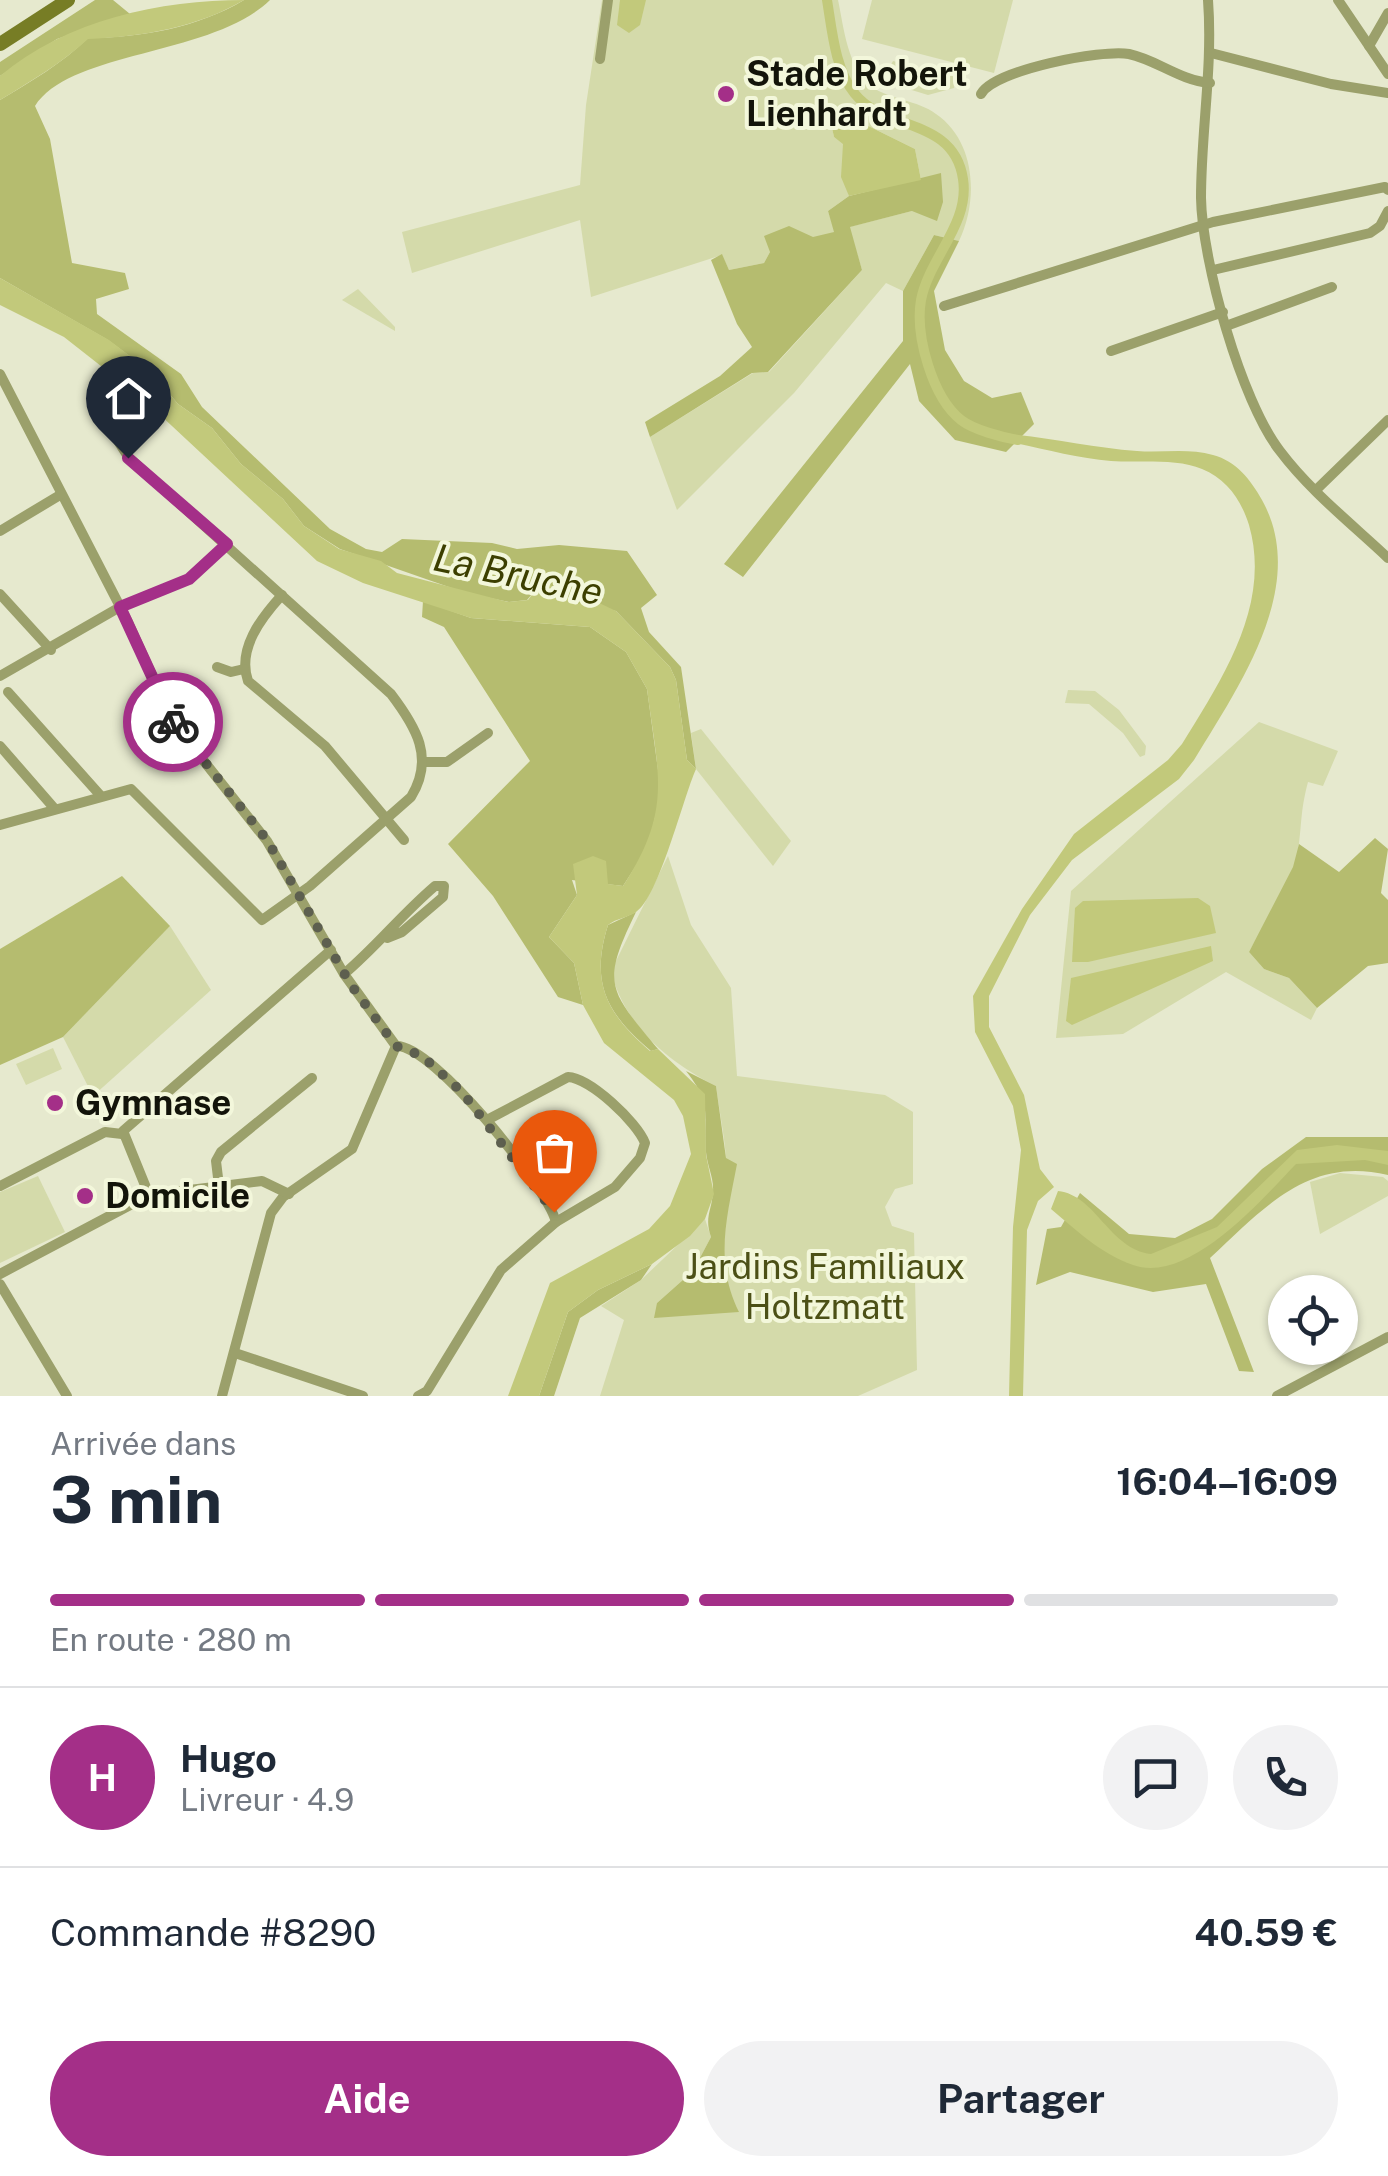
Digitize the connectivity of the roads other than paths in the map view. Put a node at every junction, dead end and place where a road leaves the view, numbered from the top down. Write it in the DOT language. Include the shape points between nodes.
graph roads {
  1 [pos="68,0"];
  2 [pos="608,0"];
  3 [pos="1208,0"];
  4 [pos="1338,0"];
  5 [pos="1388,13"];
  6 [pos="0,44"];
  7 [pos="1369,46"];
  8 [pos="1211,53"];
  9 [pos="600,59"];
  10 [pos="1388,74"];
  11 [pos="1210,83"];
  12 [pos="1388,93"];
  13 [pos="981,94"];
  14 [pos="1388,190"];
  15 [pos="1388,211"];
  16 [pos="1204,224"];
  17 [pos="1213,270"];
  18 [pos="1332,287"];
  19 [pos="944,306"];
  20 [pos="1223,312"];
  21 [pos="1226,326"];
  22 [pos="1112,351"];
  23 [pos="0,374"];
  24 [pos="12,399"];
  25 [pos="0,405"];
  26 [pos="1388,420"];
  27 [pos="113,433"];
  28 [pos="1316,490"];
  29 [pos="60,495"];
  30 [pos="0,531"];
  31 [pos="227,544"];
  32 [pos="1388,558"];
  33 [pos="0,594"];
  34 [pos="282,595"];
  35 [pos="120,607"];
  36 [pos="51,650"];
  37 [pos="217,667"];
  38 [pos="244,669"];
  39 [pos="0,676"];
  40 [pos="8,692"];
  41 [pos="488,733"];
  42 [pos="0,746"];
  43 [pos="424,762"];
  44 [pos="100,795"];
  45 [pos="54,808"];
  46 [pos="385,820"];
  47 [pos="0,825"];
  48 [pos="404,840"];
  49 [pos="300,893"];
  50 [pos="386,938"];
  51 [pos="331,950"];
  52 [pos="344,974"];
  53 [pos="396,1046"];
  54 [pos="312,1078"];
  55 [pos="487,1120"];
  56 [pos="122,1134"];
  57 [pos="0,1186"];
  58 [pos="219,1186"];
  59 [pos="289,1194"];
  60 [pos="149,1195"];
  61 [pos="556,1222"];
  62 [pos="0,1274"];
  63 [pos="0,1284"];
  64 [pos="1388,1336"];
  65 [pos="235,1353"];
  66 [pos="67,1396"];
  67 [pos="222,1396"];
  68 [pos="363,1396"];
  69 [pos="418,1396"];
  70 [pos="1276,1396"];
  1 -- 6 [label="main road"];
  2 -- 9 [label="street"];
  3 -- 8 [label="street"];
  4 -- 7 [label="street"];
  5 -- 7 [label="street"];
  7 -- 10 [label="street"];
  8 -- 11 [label="street"];
  8 -- 12 [label="street"];
  11 -- 13 [label="street" via="1116,53 1038,67 992,81"];
  11 -- 16 [label="street"];
  14 -- 16 [label="street"];
  15 -- 17 [label="street" via="1370,233"];
  16 -- 17 [label="street"];
  16 -- 19 [label="street"];
  17 -- 20 [label="street"];
  18 -- 21 [label="street"];
  20 -- 21 [label="street"];
  20 -- 22 [label="street"];
  21 -- 28 [label="street" via="1266,431"];
  23 -- 24 [label="street"];
  24 -- 25 [label="street"];
  24 -- 29 [label="street"];
  26 -- 28 [label="street"];
  27 -- 31 [label="street" via="128,458"];
  28 -- 32 [label="street"];
  29 -- 30 [label="street"];
  29 -- 35 [label="street"];
  31 -- 34 [label="street"];
  31 -- 35 [label="street" via="189,579"];
  33 -- 36 [label="street"];
  34 -- 38 [label="street" via="257,627"];
  34 -- 43 [label="street" via="391,694 415,728"];
  35 -- 36 [label="street"];
  35 -- 49 [label="street" via="178,730 253,820"];
  36 -- 39 [label="street"];
  37 -- 38 [label="street"];
  38 -- 46 [label="street" via="258,694 324,746"];
  40 -- 44 [label="street"];
  41 -- 43 [label="street" via="447,762"];
  42 -- 45 [label="street"];
  43 -- 46 [label="street" via="411,797"];
  44 -- 45 [label="street"];
  44 -- 49 [label="street" via="123,788 138,794 257,918 270,917"];
  45 -- 47 [label="street"];
  46 -- 48 [label="street"];
  46 -- 49 [label="street"];
  49 -- 51 [label="street"];
  50 -- 50 [label="street" via="392,924 444,886 443,898"];
  50 -- 52 [label="street"];
  51 -- 52 [label="street"];
  51 -- 56 [label="street"];
  52 -- 53 [label="street"];
  53 -- 55 [label="street" via="422,1056"];
  53 -- 59 [label="street" via="352,1149"];
  54 -- 58 [label="street" via="220,1152"];
  55 -- 61 [label="street"];
  55 -- 61 [label="street" via="568,1077 582,1078 639,1128 645,1143 640,1158 615,1187"];
  56 -- 57 [label="street" via="105,1132"];
  56 -- 60 [label="street"];
  58 -- 59 [label="street" via="262,1181"];
  58 -- 60 [label="street"];
  59 -- 65 [label="street" via="265,1229"];
  60 -- 62 [label="street"];
  61 -- 69 [label="street" via="487,1287"];
  63 -- 66 [label="street"];
  64 -- 70 [label="street"];
  65 -- 67 [label="street"];
  65 -- 68 [label="street"];
}
